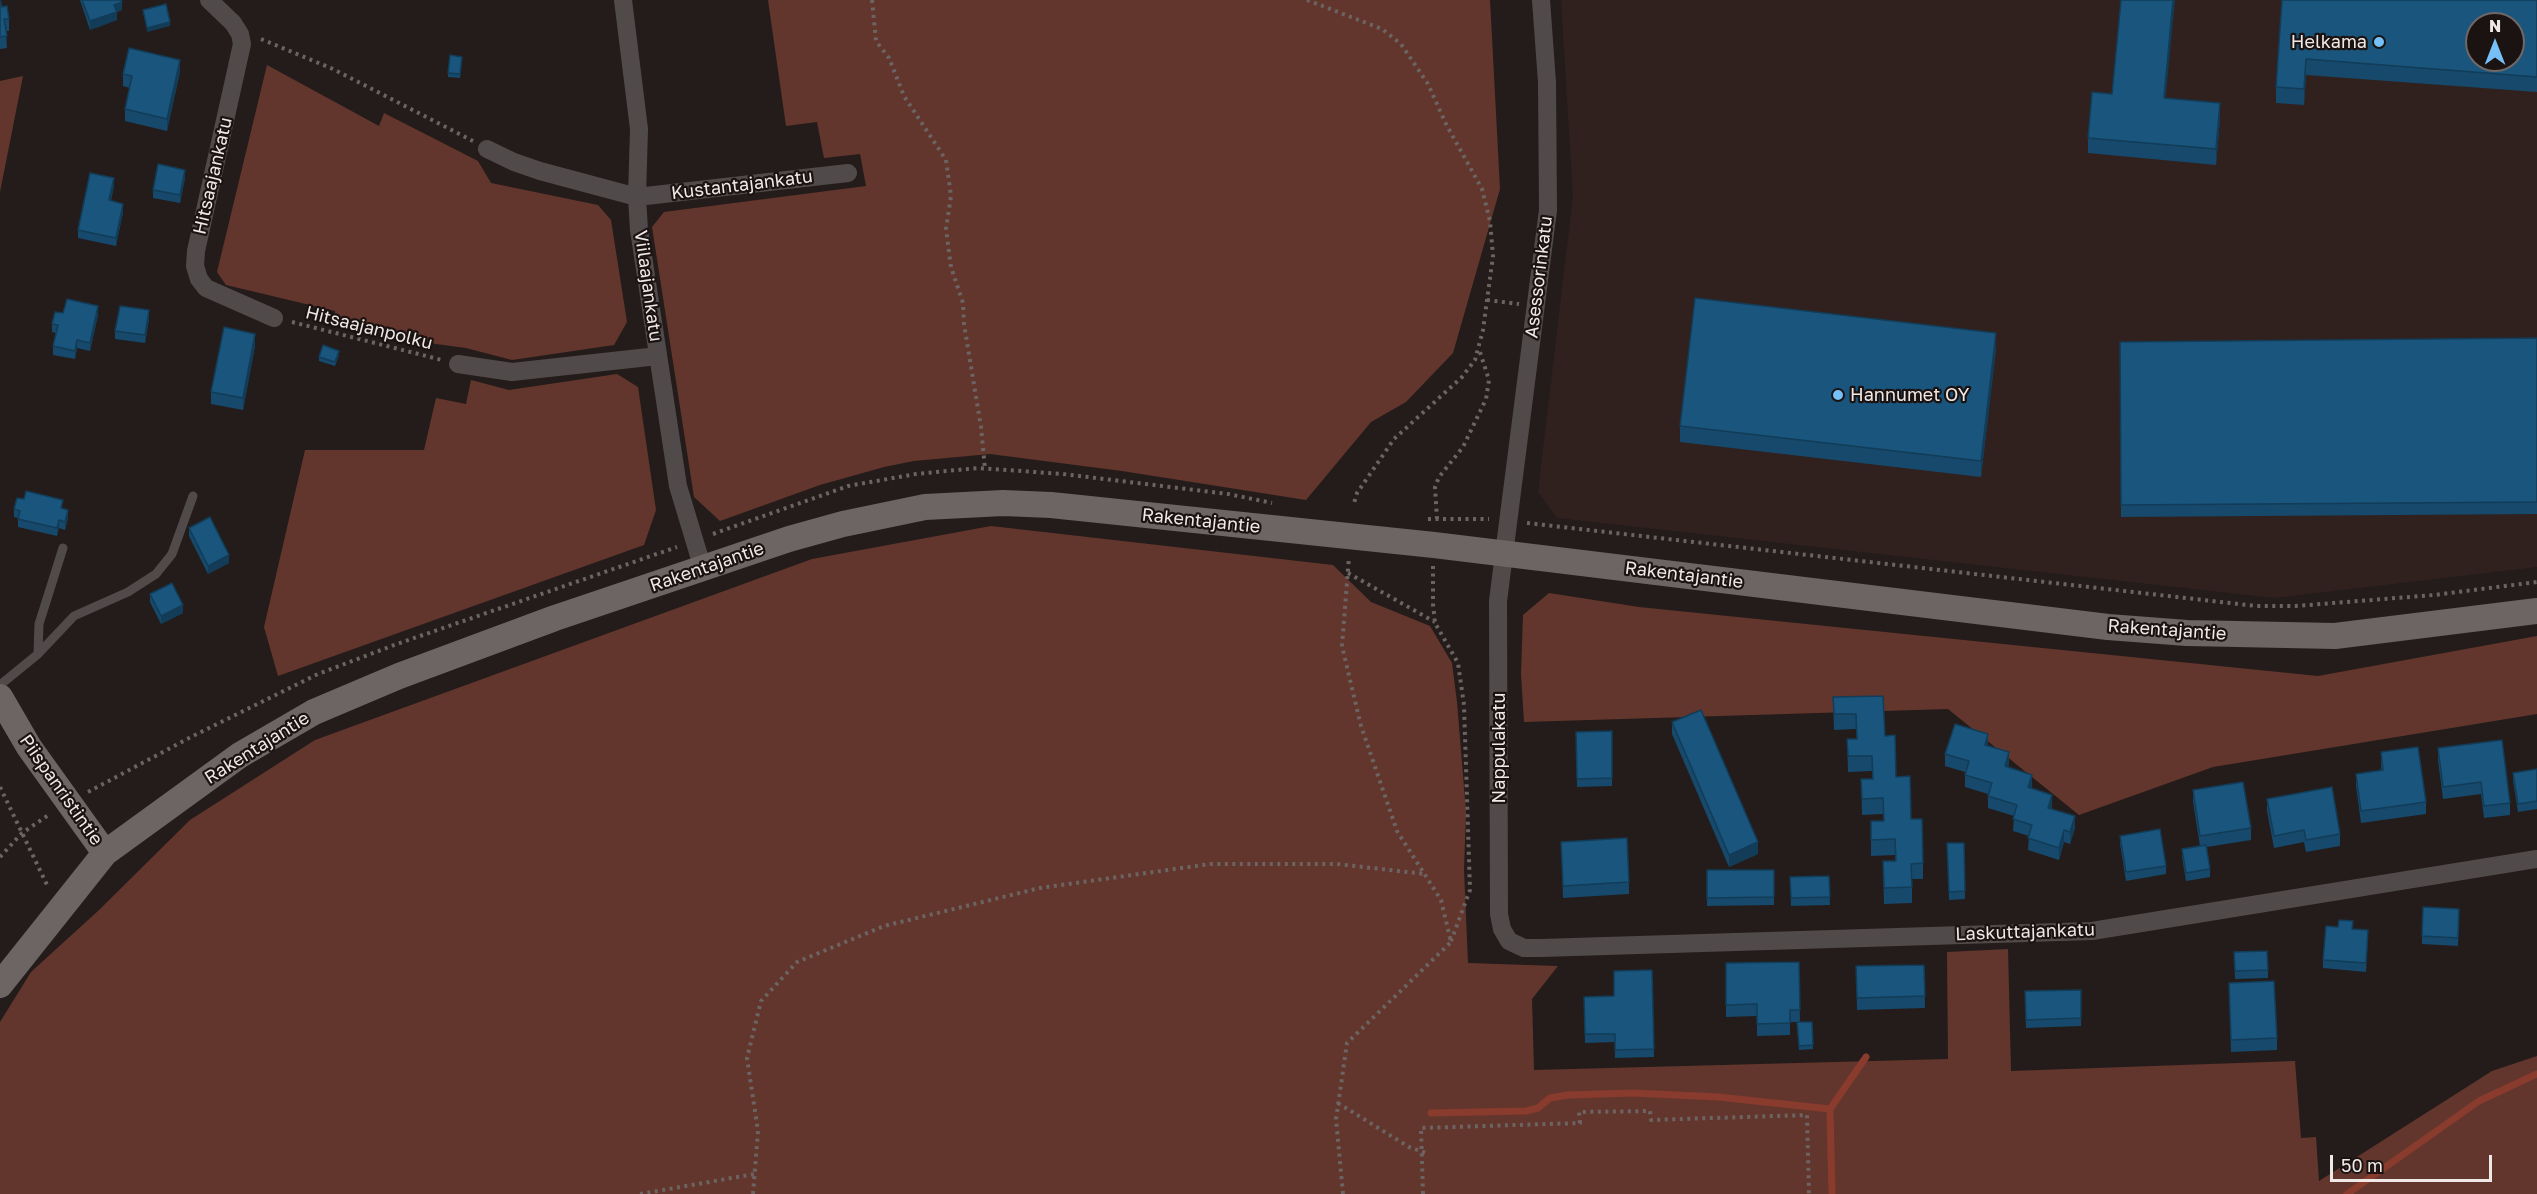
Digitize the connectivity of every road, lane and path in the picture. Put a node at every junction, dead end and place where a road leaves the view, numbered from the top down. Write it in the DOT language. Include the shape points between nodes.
graph roads {
  1 [pos="209,0"];
  2 [pos="623,0"];
  3 [pos="872,0"];
  4 [pos="1307,0"];
  5 [pos="1541,0"];
  6 [pos="240,34"];
  7 [pos="487,149"];
  8 [pos="848,173"];
  9 [pos="637,197"];
  10 [pos="1487,300"];
  11 [pos="1536,307"];
  12 [pos="274,318"];
  13 [pos="1478,347"];
  14 [pos="658,356"];
  15 [pos="458,364"];
  16 [pos="985,469"];
  17 [pos="193,496"];
  18 [pos="1354,502"];
  19 [pos="1273,503"];
  20 [pos="1437,518"];
  21 [pos="1425,519"];
  22 [pos="1509,521"];
  23 [pos="693,541"];
  24 [pos="63,548"];
  25 [pos="1349,553"];
  26 [pos="1504,553"];
  27 [pos="1433,561"];
  28 [pos="703,568"];
  29 [pos="1348,573"];
  30 [pos="2537,582"];
  31 [pos="2537,610"];
  32 [pos="1436,623"];
  33 [pos="38,654"];
  34 [pos="0,684"];
  35 [pos="0,697"];
  36 [pos="0,788"];
  37 [pos="68,803"];
  38 [pos="22,833"];
  39 [pos="105,853"];
  40 [pos="0,857"];
  41 [pos="2537,859"];
  42 [pos="1425,874"];
  43 [pos="59,909"];
  44 [pos="1509,941"];
  45 [pos="1451,942"];
  46 [pos="0,985"];
  47 [pos="1338,1103"];
  48 [pos="1424,1152"];
  49 [pos="755,1174"];
  50 [pos="640,1194"];
  51 [pos="753,1194"];
  52 [pos="1343,1194"];
  53 [pos="1423,1194"];
  54 [pos="1809,1194"];
  1 -- 6 [label="street"];
  2 -- 9 [label="street, Viilaajankatu" via="639,129"];
  3 -- 16 [label="path" via="876,41 889,58 904,96 946,160 951,195 946,229 951,267 963,303"];
  4 -- 10 [label="path" via="1382,29 1401,44 1428,84 1482,189 1493,256"];
  5 -- 11 [label="street, Asessorinkatu" via="1547,82 1548,210"];
  6 -- 7 [label="path" via="278,45 333,69"];
  6 -- 12 [label="street, Hitsaajankatu" via="241,56 195,266 206,288"];
  7 -- 9 [label="street" via="540,171"];
  8 -- 9 [label="street, Kustantajankatu"];
  9 -- 14 [label="street, Viilaajankatu"];
  10 -- 11 [label="path"];
  10 -- 13 [label="path"];
  11 -- 22 [label="street, Asessorinkatu"];
  12 -- 15 [label="path, Hitsaajanpolku"];
  13 -- 18 [label="path" via="1475,360 1461,377 1394,439"];
  13 -- 20 [label="path" via="1489,380 1486,399 1463,447 1439,477 1435,487"];
  14 -- 15 [label="street" via="512,372"];
  14 -- 23 [label="street, Viilaajankatu" via="678,486"];
  16 -- 19 [label="path" via="1063,474"];
  16 -- 23 [label="path" via="916,474 848,486"];
  17 -- 33 [label="lane" via="172,554 156,574 129,592 74,616"];
  20 -- 21 [label="path"];
  20 -- 22 [label="path"];
  22 -- 26 [label="street, Asessorinkatu"];
  22 -- 30 [label="path" via="2256,606 2422,596"];
  23 -- 28 [label="street, Viilaajankatu"];
  23 -- 37 [label="path" via="318,674"];
  24 -- 33 [label="lane" via="39,624"];
  25 -- 29 [label="path"];
  26 -- 28 [label="street, Rakentajantie" via="1003,503 924,507 879,516 789,539"];
  26 -- 31 [label="street, Rakentajantie" via="2187,633 2335,636"];
  26 -- 44 [label="street, Nappulakatu" via="1498,601 1499,914"];
  27 -- 32 [label="path"];
  28 -- 39 [label="street, Rakentajantie" via="399,676 314,712 240,755"];
  29 -- 32 [label="path"];
  29 -- 42 [label="path" via="1342,646 1361,726 1397,831"];
  32 -- 45 [label="path" via="1458,663 1464,705 1470,890"];
  33 -- 34 [label="lane"];
  35 -- 37 [label="street, Piispanristintie"];
  36 -- 38 [label="path"];
  37 -- 38 [label="path"];
  37 -- 39 [label="street, Piispanristintie"];
  38 -- 40 [label="path"];
  38 -- 43 [label="path"];
  39 -- 43 [label="street, Rakentajantie"];
  41 -- 44 [label="street, Laskuttajankatu" via="2092,931 1541,948 1524,948"];
  42 -- 45 [label="path" via="1441,900"];
  42 -- 49 [label="path" via="1337,864 1210,864 1040,888 884,926 797,962 761,1001 747,1058 758,1131"];
  43 -- 46 [label="street, Rakentajantie"];
  45 -- 47 [label="path" via="1347,1043"];
  47 -- 48 [label="path" via="1409,1147"];
  47 -- 52 [label="path"];
  48 -- 53 [label="path"];
  48 -- 54 [label="path" via="1421,1128 1580,1123 1580,1112 1650,1111 1651,1120 1807,1115"];
  49 -- 50 [label="path"];
  49 -- 51 [label="path"];
}
